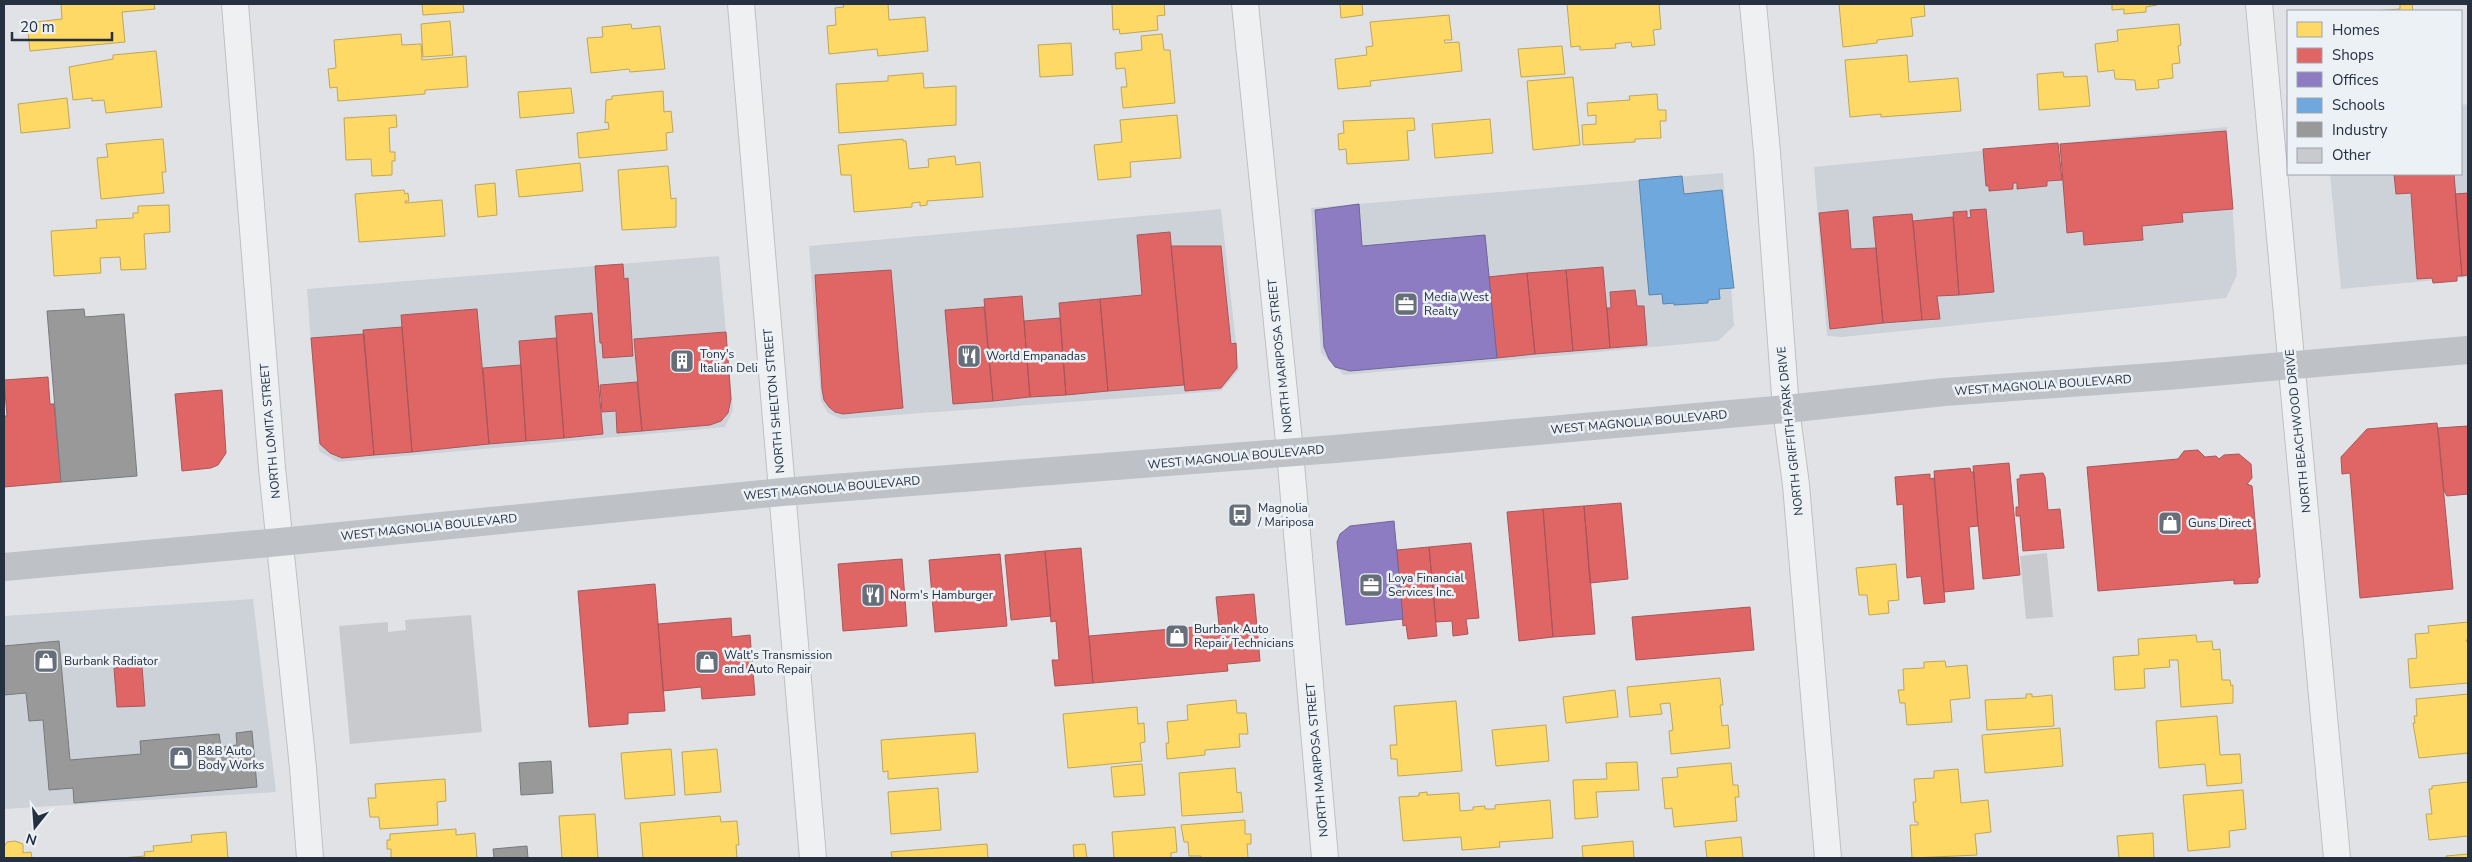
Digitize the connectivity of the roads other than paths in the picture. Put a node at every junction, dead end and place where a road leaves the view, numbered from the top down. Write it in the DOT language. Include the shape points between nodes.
graph roads {
  1 [pos="235,4"];
  2 [pos="741,4"];
  3 [pos="1245,4"];
  4 [pos="1753,4"];
  5 [pos="2259,4"];
  6 [pos="2468,350"];
  7 [pos="2292,366"];
  8 [pos="1786,409"];
  9 [pos="1290,452"];
  10 [pos="782,492"];
  11 [pos="280,542"];
  12 [pos="4,566"];
  13 [pos="310,858"];
  14 [pos="813,858"];
  15 [pos="1325,858"];
  16 [pos="1828,858"];
  17 [pos="2337,858"];
  1 -- 11 [label="street, NORTH LOMITA STREET"];
  2 -- 10 [label="street, NORTH SHELTON STREET"];
  3 -- 9 [label="street, NORTH MARIPOSA STREET"];
  4 -- 8 [label="street, NORTH GRIFFITH PARK DRIVE"];
  5 -- 7 [label="street, NORTH BEACHWOOD DRIVE"];
  6 -- 7 [label="main road, WEST MAGNOLIA BOULEVARD"];
  7 -- 8 [label="main road, WEST MAGNOLIA BOULEVARD" via="1944,392"];
  7 -- 17 [label="street, NORTH BEACHWOOD DRIVE"];
  8 -- 9 [label="main road, WEST MAGNOLIA BOULEVARD"];
  8 -- 16 [label="street, NORTH GRIFFITH PARK DRIVE" via="1796,485"];
  9 -- 10 [label="main road, WEST MAGNOLIA BOULEVARD"];
  9 -- 15 [label="street, NORTH MARIPOSA STREET"];
  10 -- 11 [label="main road, WEST MAGNOLIA BOULEVARD"];
  10 -- 14 [label="street, NORTH SHELTON STREET"];
  11 -- 12 [label="main road, WEST MAGNOLIA BOULEVARD"];
  11 -- 13 [label="street, NORTH LOMITA STREET"];
}
